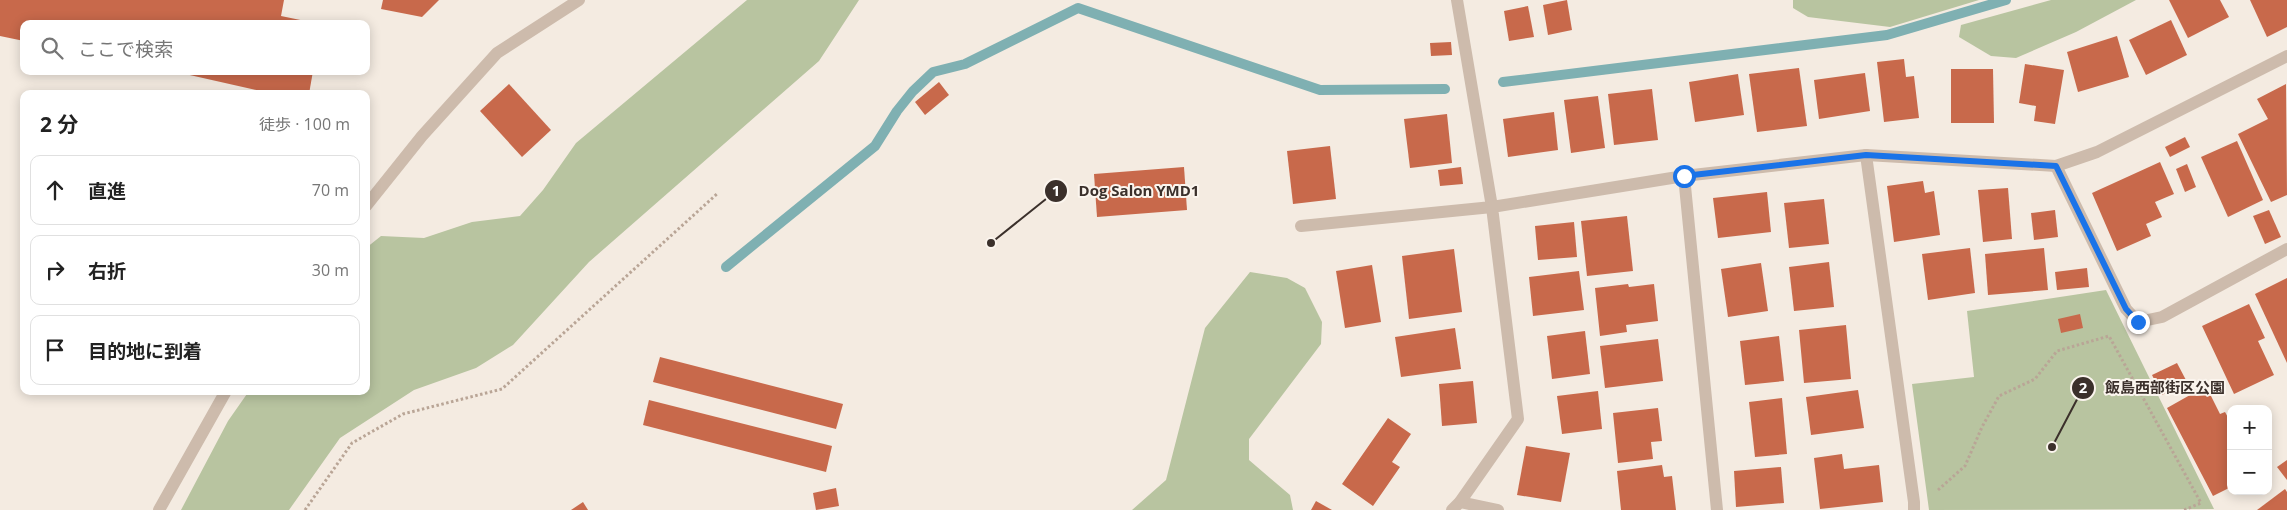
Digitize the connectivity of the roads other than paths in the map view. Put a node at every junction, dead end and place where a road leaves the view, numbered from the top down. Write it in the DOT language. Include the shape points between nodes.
graph roads {
  1 [pos="579,0"];
  2 [pos="1457,0"];
  3 [pos="2287,56"];
  4 [pos="1866,155"];
  5 [pos="2056,166"];
  6 [pos="1684,176"];
  7 [pos="370,201"];
  8 [pos="1492,206"];
  9 [pos="1301,226"];
  10 [pos="2287,249"];
  11 [pos="224,395"];
  12 [pos="1456,506"];
  13 [pos="159,510"];
  14 [pos="1498,510"];
  15 [pos="1717,510"];
  16 [pos="1914,510"];
  1 -- 7 [label="street" via="497,53 422,136"];
  2 -- 8 [label="street"];
  3 -- 5 [label="street" via="2097,152"];
  4 -- 5 [label="street"];
  4 -- 6 [label="street"];
  4 -- 16 [label="street"];
  5 -- 10 [label="street" via="2126,309 2138,322 2162,317"];
  6 -- 8 [label="street"];
  6 -- 15 [label="street"];
  8 -- 9 [label="street"];
  8 -- 12 [label="street" via="1518,419"];
  11 -- 13 [label="street"];
  12 -- 14 [label="street"];
}
